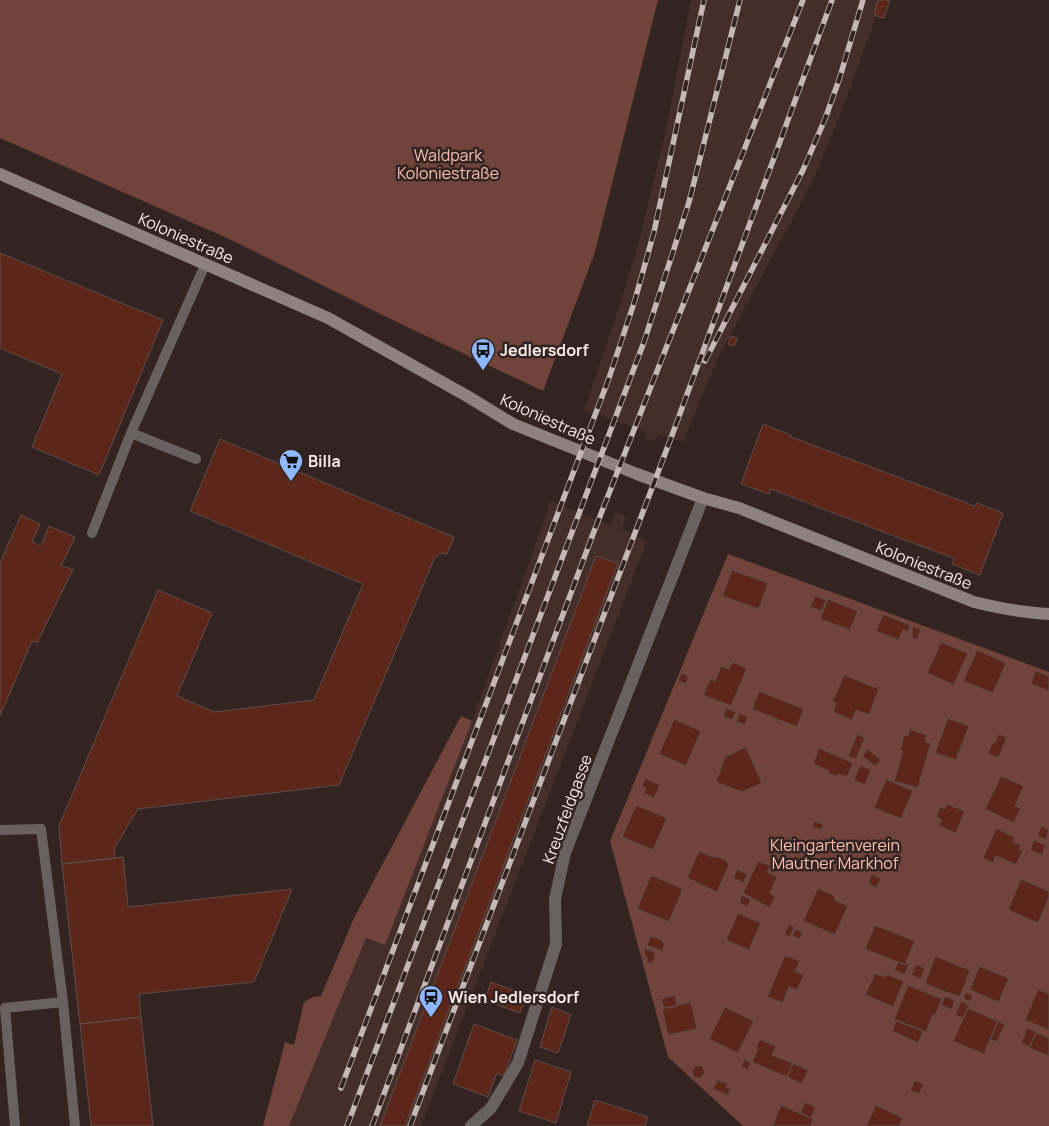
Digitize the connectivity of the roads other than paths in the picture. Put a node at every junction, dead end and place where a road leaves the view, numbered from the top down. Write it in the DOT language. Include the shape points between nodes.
graph roads {
  1 [pos="0,174"];
  2 [pos="205,264"];
  3 [pos="131,434"];
  4 [pos="196,459"];
  5 [pos="702,498"];
  6 [pos="92,532"];
  7 [pos="1049,614"];
  8 [pos="0,830"];
  9 [pos="63,1002"];
  10 [pos="15,1126"];
  11 [pos="75,1126"];
  12 [pos="471,1126"];
  1 -- 2 [label="street, Koloniestraße"];
  2 -- 3 [label="lane"];
  2 -- 5 [label="street, Koloniestraße" via="328,318 512,424"];
  3 -- 4 [label="lane"];
  3 -- 6 [label="lane"];
  5 -- 7 [label="street, Koloniestraße" via="739,508 974,602 1033,614"];
  5 -- 12 [label="street, Kreuzfeldgasse" via="565,853 555,899 556,944 518,1063 491,1108"];
  8 -- 9 [label="lane" via="41,829"];
  9 -- 10 [label="lane" via="5,1008"];
  9 -- 11 [label="lane"];
}
